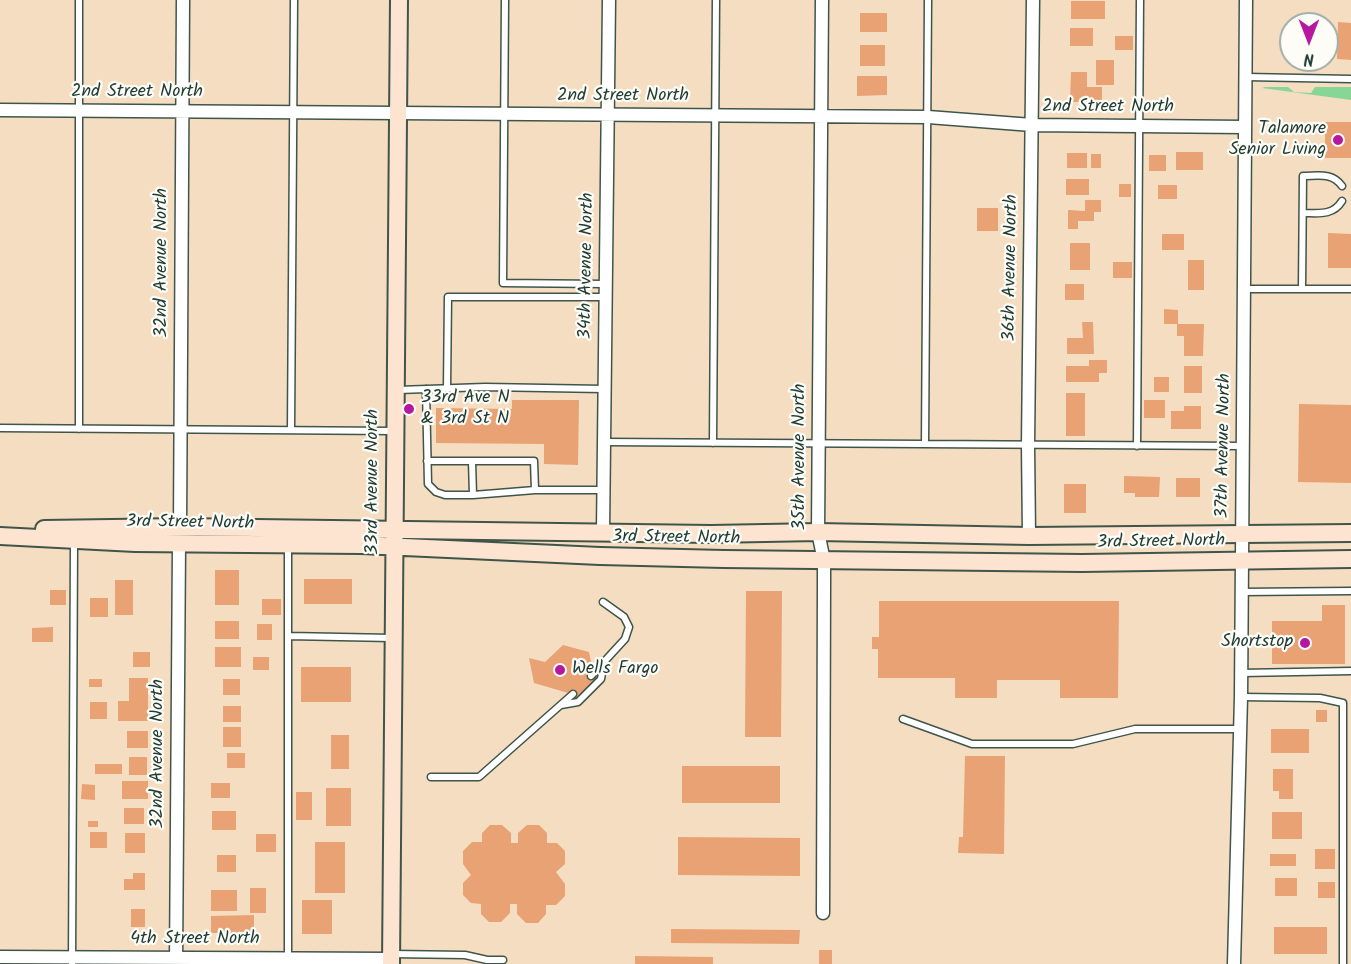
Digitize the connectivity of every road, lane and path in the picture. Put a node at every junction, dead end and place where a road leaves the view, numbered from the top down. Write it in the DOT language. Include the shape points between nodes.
graph roads {
  1 [pos="79,0"];
  2 [pos="183,0"];
  3 [pos="294,0"];
  4 [pos="399,0"];
  5 [pos="505,0"];
  6 [pos="609,0"];
  7 [pos="716,0"];
  8 [pos="822,0"];
  9 [pos="928,0"];
  10 [pos="1033,0"];
  11 [pos="1140,0"];
  12 [pos="1246,0"];
  13 [pos="1245,76"];
  14 [pos="1351,79"];
  15 [pos="0,111"];
  16 [pos="77,111"];
  17 [pos="182,112"];
  18 [pos="293,112"];
  19 [pos="396,113"];
  20 [pos="504,114"];
  21 [pos="608,115"];
  22 [pos="716,115"];
  23 [pos="821,116"];
  24 [pos="928,117"];
  25 [pos="1032,125"];
  26 [pos="1139,125"];
  27 [pos="1245,128"];
  28 [pos="1342,186"];
  29 [pos="1342,201"];
  30 [pos="1303,213"];
  31 [pos="606,284"];
  32 [pos="1244,289"];
  33 [pos="1302,289"];
  34 [pos="1351,290"];
  35 [pos="605,297"];
  36 [pos="447,388"];
  37 [pos="604,388"];
  38 [pos="426,389"];
  39 [pos="394,390"];
  40 [pos="0,428"];
  41 [pos="79,429"];
  42 [pos="179,429"];
  43 [pos="291,430"];
  44 [pos="394,431"];
  45 [pos="603,442"];
  46 [pos="713,443"];
  47 [pos="819,443"];
  48 [pos="925,444"];
  49 [pos="1028,445"];
  50 [pos="1137,446"];
  51 [pos="1243,446"];
  52 [pos="427,460"];
  53 [pos="472,461"];
  54 [pos="534,490"];
  55 [pos="603,490"];
  56 [pos="473,495"];
  57 [pos="180,527"];
  58 [pos="0,531"];
  59 [pos="603,532"];
  60 [pos="818,532"];
  61 [pos="1351,532"];
  62 [pos="1241,534"];
  63 [pos="0,536"];
  64 [pos="1029,536"];
  65 [pos="394,538"];
  66 [pos="74,540"];
  67 [pos="179,544"];
  68 [pos="288,545"];
  69 [pos="1351,560"];
  70 [pos="824,561"];
  71 [pos="1241,561"];
  72 [pos="1351,591"];
  73 [pos="1241,592"];
  74 [pos="603,602"];
  75 [pos="288,636"];
  76 [pos="393,638"];
  77 [pos="604,662"];
  78 [pos="1351,671"];
  79 [pos="1241,673"];
  80 [pos="591,676"];
  81 [pos="573,694"];
  82 [pos="1241,697"];
  83 [pos="561,705"];
  84 [pos="903,719"];
  85 [pos="1240,729"];
  86 [pos="431,777"];
  87 [pos="822,913"];
  88 [pos="0,957"];
  89 [pos="391,959"];
  90 [pos="503,960"];
  91 [pos="72,961"];
  92 [pos="176,961"];
  93 [pos="288,961"];
  94 [pos="1234,964"];
  95 [pos="1342,964"];
  1 -- 16 [label="lane"];
  2 -- 17 [label="street, 32nd Avenue North"];
  3 -- 18 [label="lane"];
  4 -- 19 [label="main road, 33rd Avenue North"];
  5 -- 20 [label="lane"];
  6 -- 21 [label="street, 34th Avenue North"];
  7 -- 22 [label="lane"];
  8 -- 23 [label="street, 35th Avenue North"];
  9 -- 24 [label="lane"];
  10 -- 25 [label="street, 36th Avenue North"];
  11 -- 26 [label="lane"];
  12 -- 13 [label="street, 37th Avenue North"];
  13 -- 14 [label="lane"];
  13 -- 27 [label="street, 37th Avenue North"];
  15 -- 16 [label="street, 2nd Street North"];
  16 -- 17 [label="street, 2nd Street North"];
  16 -- 41 [label="lane"];
  17 -- 18 [label="street, 2nd Street North"];
  17 -- 42 [label="street, 32nd Avenue North"];
  18 -- 19 [label="street, 2nd Street North"];
  18 -- 43 [label="lane"];
  19 -- 20 [label="street, 2nd Street North"];
  19 -- 39 [label="main road, 33rd Avenue North"];
  20 -- 21 [label="street, 2nd Street North"];
  20 -- 31 [label="lane" via="503,283"];
  21 -- 22 [label="street, 2nd Street North"];
  21 -- 31 [label="street, 34th Avenue North"];
  22 -- 23 [label="street, 2nd Street North"];
  22 -- 46 [label="lane"];
  23 -- 24 [label="street, 2nd Street North"];
  23 -- 47 [label="street, 35th Avenue North"];
  24 -- 25 [label="street, 2nd Street North"];
  24 -- 48 [label="lane"];
  25 -- 26 [label="street, 2nd Street North"];
  25 -- 49 [label="street, 36th Avenue North"];
  26 -- 27 [label="street, 2nd Street North"];
  26 -- 50 [label="lane"];
  27 -- 32 [label="street, 37th Avenue North"];
  28 -- 30 [label="lane" via="1337,178 1303,176"];
  29 -- 30 [label="lane" via="1337,209 1327,213"];
  30 -- 33 [label="lane"];
  31 -- 35 [label="street, 34th Avenue North"];
  32 -- 33 [label="lane"];
  32 -- 51 [label="street, 37th Avenue North"];
  33 -- 34 [label="lane"];
  35 -- 36 [label="lane" via="448,297"];
  35 -- 37 [label="street, 34th Avenue North"];
  36 -- 37 [label="lane"];
  36 -- 38 [label="lane"];
  37 -- 45 [label="street, 34th Avenue North"];
  38 -- 39 [label="lane"];
  38 -- 52 [label="lane"];
  39 -- 44 [label="main road, 33rd Avenue North"];
  40 -- 41 [label="lane"];
  41 -- 42 [label="lane"];
  42 -- 43 [label="lane"];
  42 -- 57 [label="street, 32nd Avenue North"];
  43 -- 44 [label="lane"];
  44 -- 65 [label="main road, 33rd Avenue North"];
  45 -- 46 [label="lane"];
  45 -- 55 [label="street, 34th Avenue North"];
  46 -- 47 [label="lane"];
  47 -- 48 [label="lane"];
  47 -- 60 [label="street, 35th Avenue North"];
  48 -- 49 [label="lane"];
  49 -- 50 [label="lane"];
  49 -- 64 [label="street, 36th Avenue North"];
  50 -- 51 [label="lane"];
  51 -- 62 [label="street, 37th Avenue North"];
  52 -- 53 [label="lane"];
  52 -- 56 [label="lane" via="428,484 436,492"];
  53 -- 54 [label="lane" via="534,461"];
  53 -- 56 [label="lane"];
  54 -- 55 [label="lane"];
  54 -- 56 [label="lane"];
  55 -- 59 [label="street, 34th Avenue North"];
  57 -- 58 [label="main road, 3rd Street North"];
  57 -- 65 [label="main road, 3rd Street North"];
  59 -- 60 [label="main road, 3rd Street North"];
  59 -- 65 [label="main road, 3rd Street North"];
  60 -- 64 [label="main road, 3rd Street North"];
  60 -- 70 [label="street, 35th Avenue North"];
  61 -- 62 [label="main road, 3rd Street North"];
  62 -- 64 [label="main road, 3rd Street North"];
  62 -- 71 [label="street, 37th Avenue North"];
  63 -- 66 [label="main road, 3rd Street North"];
  65 -- 68 [label="main road, 3rd Street North"];
  65 -- 70 [label="main road, 3rd Street North" via="633,558"];
  65 -- 76 [label="main road, 33rd Avenue North"];
  66 -- 67 [label="main road, 3rd Street North"];
  66 -- 91 [label="lane"];
  67 -- 68 [label="main road, 3rd Street North"];
  67 -- 92 [label="street, 32nd Avenue North"];
  68 -- 75 [label="lane"];
  69 -- 71 [label="main road, 3rd Street North"];
  70 -- 71 [label="main road, 3rd Street North"];
  70 -- 87 [label="street, 35th Avenue North"];
  71 -- 73 [label="street, 37th Avenue North"];
  72 -- 73 [label="lane"];
  73 -- 79 [label="street, 37th Avenue North"];
  74 -- 77 [label="lane" via="624,616 629,627 625,639"];
  75 -- 76 [label="lane"];
  75 -- 93 [label="lane"];
  76 -- 89 [label="main road, 33rd Avenue North"];
  77 -- 80 [label="lane"];
  77 -- 83 [label="lane" via="601,680 594,687 578,702"];
  78 -- 79 [label="lane"];
  79 -- 82 [label="street, 37th Avenue North"];
  81 -- 83 [label="lane"];
  82 -- 85 [label="street, 37th Avenue North"];
  82 -- 95 [label="lane" via="1320,698 1342,703"];
  83 -- 86 [label="lane" via="479,777"];
  84 -- 85 [label="lane" via="972,744 1073,744 1135,729"];
  85 -- 94 [label="street, 37th Avenue North"];
  88 -- 91 [label="street, 4th Street North"];
  89 -- 90 [label="lane" via="465,955"];
  89 -- 93 [label="street, 4th Street North"];
  91 -- 92 [label="street, 4th Street North"];
  92 -- 93 [label="street, 4th Street North"];
}
